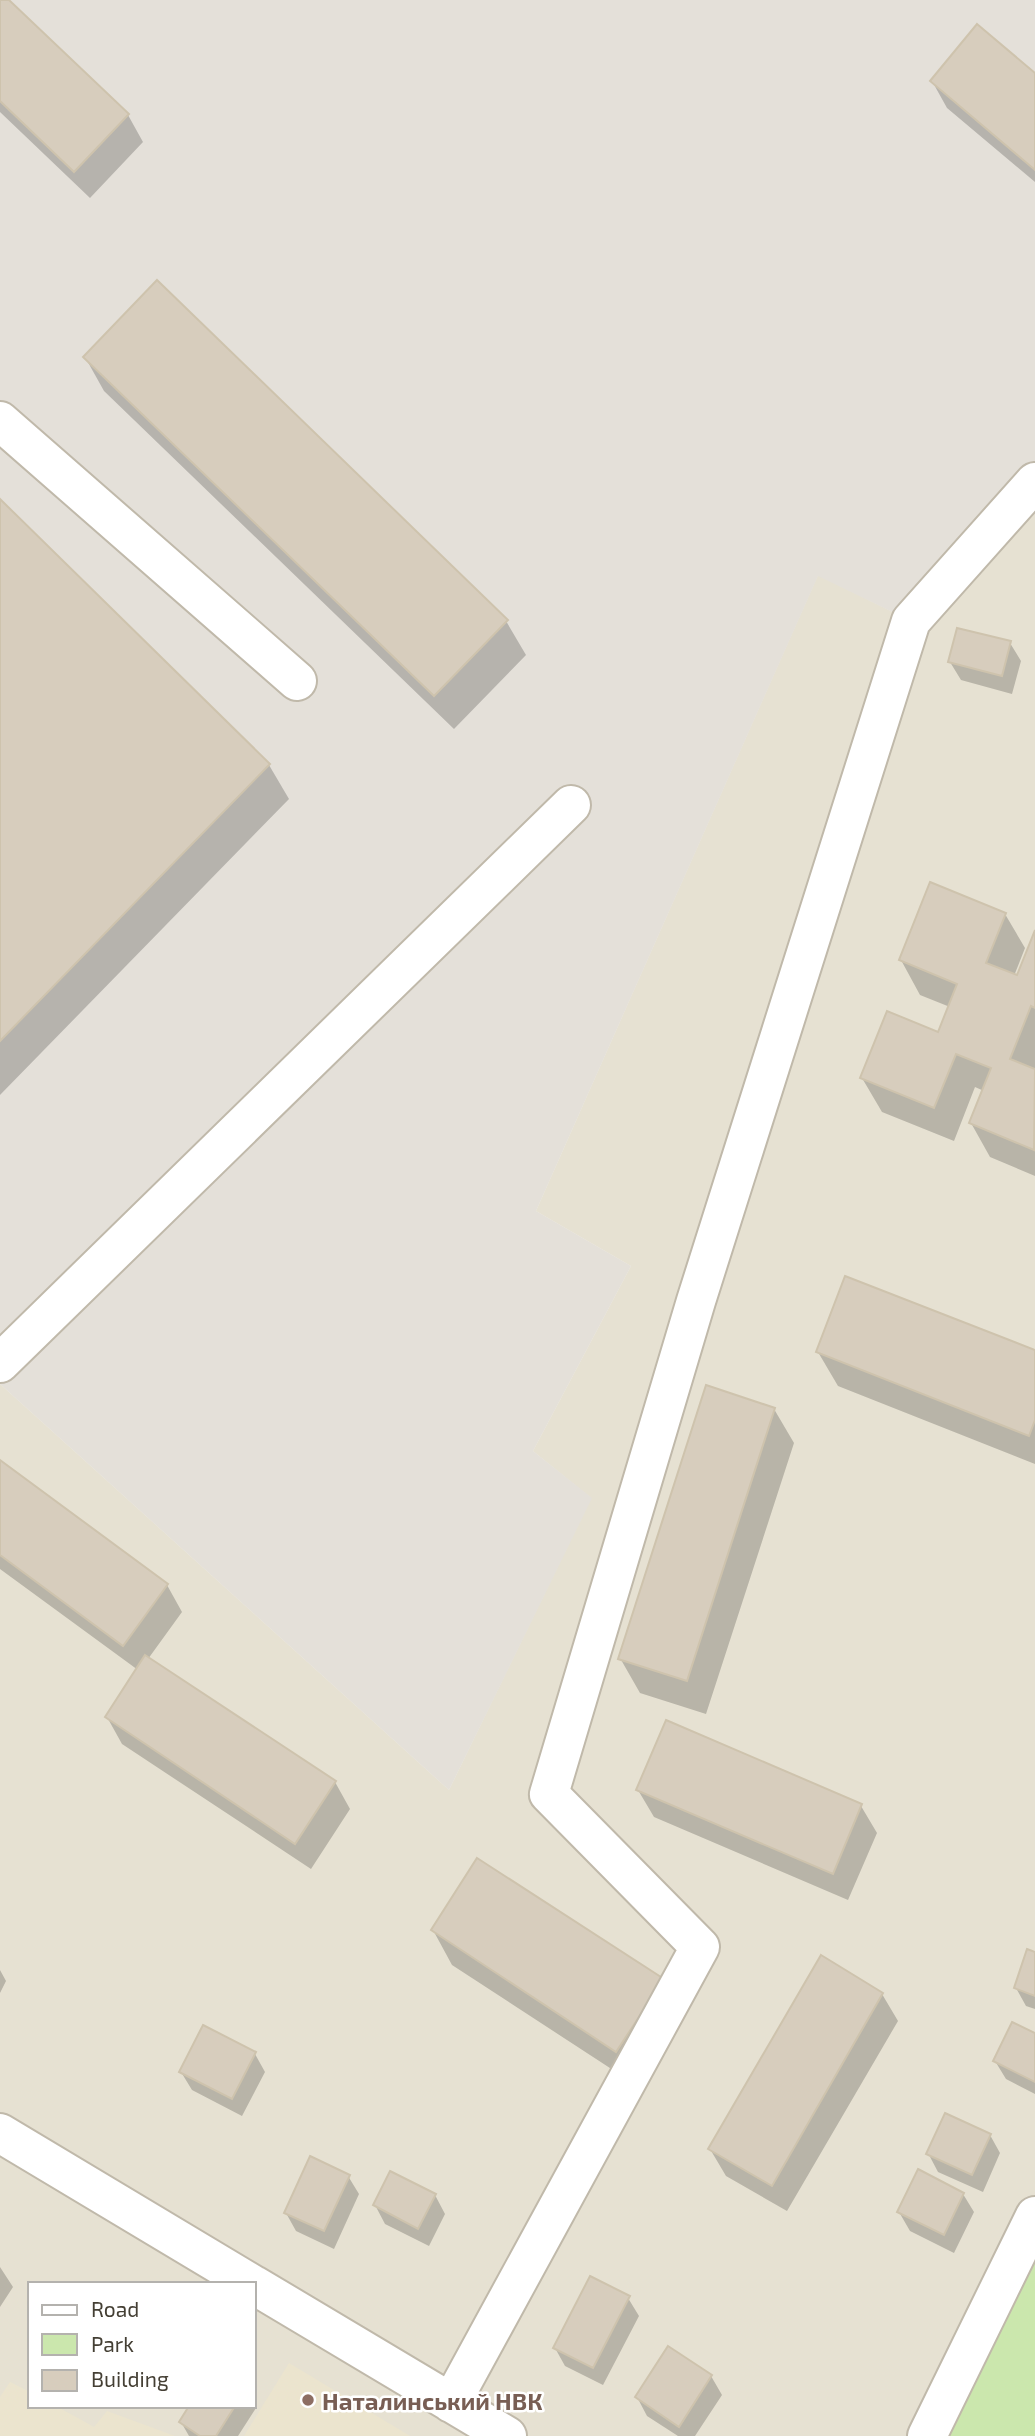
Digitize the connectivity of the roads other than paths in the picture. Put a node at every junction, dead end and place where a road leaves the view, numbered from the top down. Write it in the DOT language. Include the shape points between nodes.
graph roads {
  1 [pos="0,421"];
  2 [pos="1035,482"];
  3 [pos="298,681"];
  4 [pos="571,805"];
  5 [pos="0,1363"];
  6 [pos="0,2133"];
  7 [pos="1035,2216"];
  8 [pos="250,2282"];
  9 [pos="256,2286"];
  10 [pos="451,2403"];
  11 [pos="507,2436"];
  12 [pos="927,2436"];
  1 -- 3 [label="street"];
  2 -- 10 [label="street" via="911,621 696,1301 549,1794 701,1947"];
  4 -- 5 [label="street"];
  6 -- 8 [label="street"];
  7 -- 12 [label="street"];
  9 -- 10 [label="street"];
  10 -- 11 [label="street"];
}
